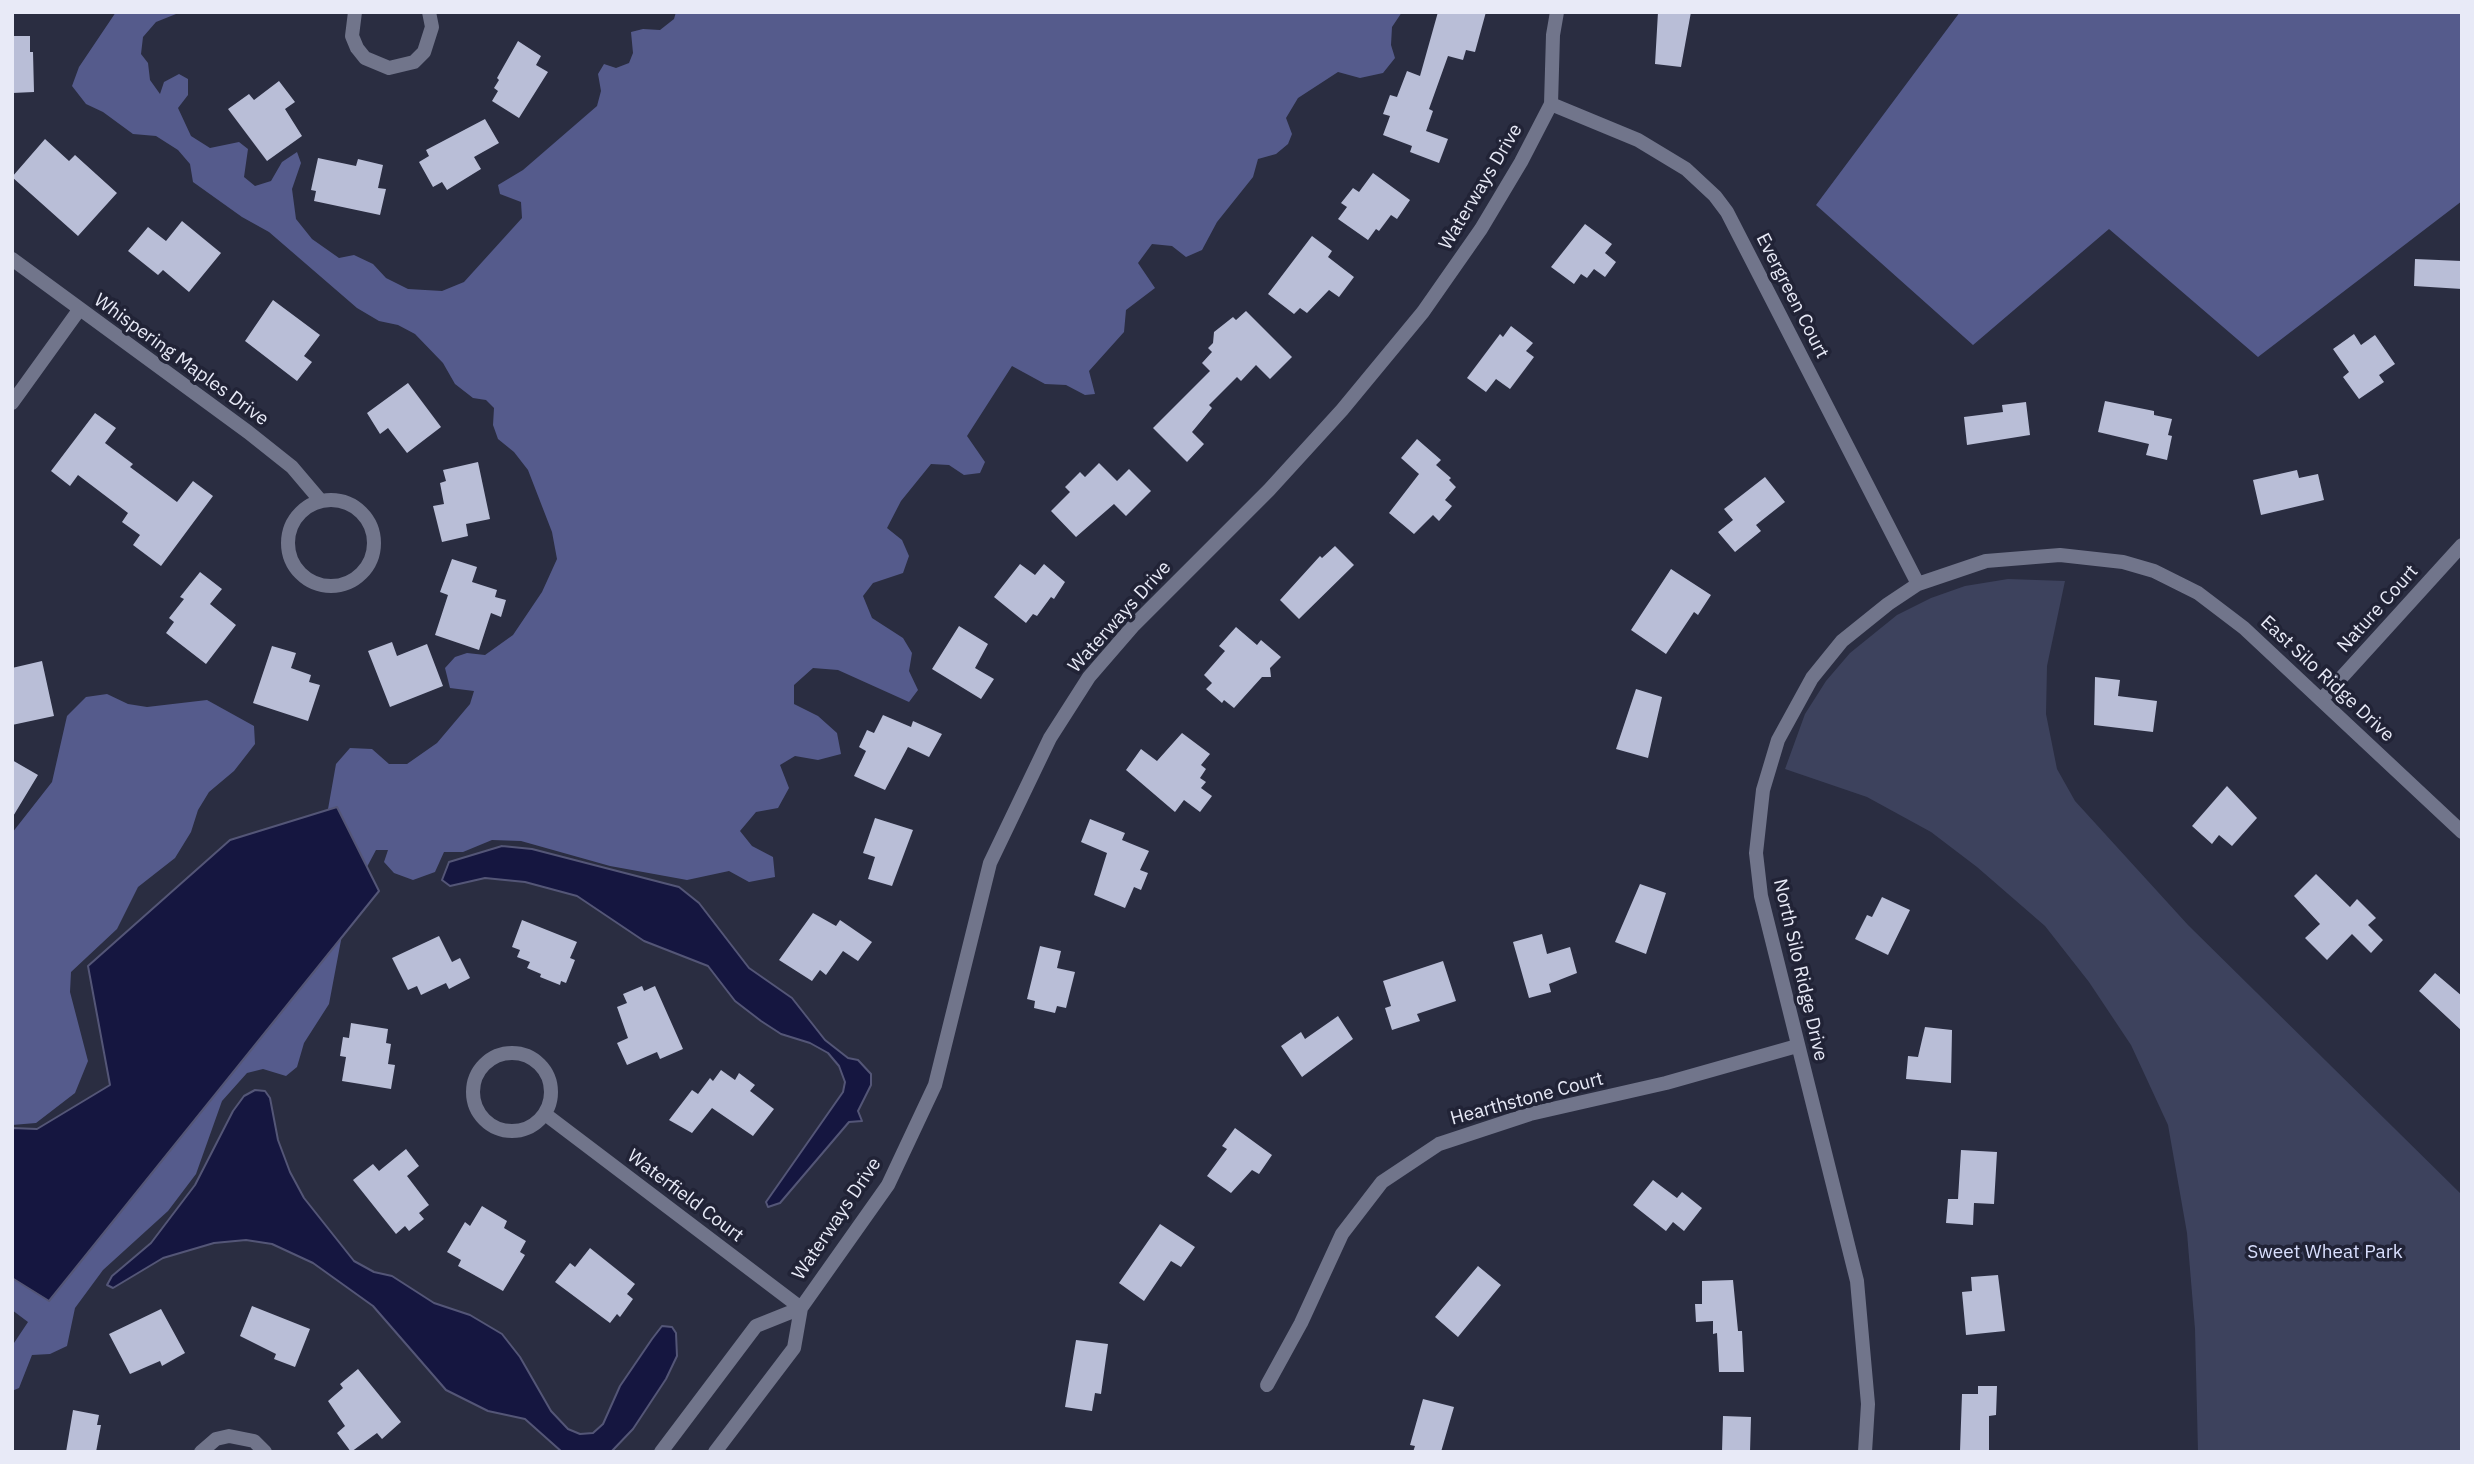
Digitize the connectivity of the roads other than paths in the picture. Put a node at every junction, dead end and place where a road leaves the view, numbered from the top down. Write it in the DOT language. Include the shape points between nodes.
graph roads {
  1 [pos="355,12"];
  2 [pos="1558,12"];
  3 [pos="430,13"];
  4 [pos="1551,104"];
  5 [pos="12,259"];
  6 [pos="79,310"];
  7 [pos="12,403"];
  8 [pos="320,500"];
  9 [pos="2462,545"];
  10 [pos="2154,572"];
  11 [pos="1918,584"];
  12 [pos="2322,699"];
  13 [pos="2462,832"];
  14 [pos="1797,1046"];
  15 [pos="545,1114"];
  16 [pos="801,1308"];
  17 [pos="1267,1385"];
  18 [pos="201,1452"];
  19 [pos="265,1452"];
  20 [pos="661,1452"];
  21 [pos="715,1452"];
  22 [pos="1865,1452"];
  1 -- 3 [label="street" via="352,36 357,48 365,58 389,68 414,62 424,52 430,40"];
  2 -- 4 [label="street, Waterways Drive"];
  4 -- 11 [label="street, Evergreen Court" via="1667,156 1702,182 1721,204"];
  4 -- 16 [label="street, Waterways Drive" via="1481,229 1398,345 1269,490 1154,602 1089,677 1050,738 990,863 935,1085 887,1185"];
  5 -- 6 [label="street, Whispering Maples Drive"];
  6 -- 7 [label="street"];
  6 -- 8 [label="street, Whispering Maples Drive" via="248,432 292,467"];
  8 -- 8 [label="street" via="297,516 290,528 290,556 307,579 335,586 349,582 370,562 374,534 360,510 341,501"];
  9 -- 12 [label="street, Nature Court"];
  10 -- 11 [label="street, North Silo Ridge Drive" via="2123,562 2041,554 1986,561"];
  10 -- 12 [label="street, East Silo Ridge Drive" via="2214,605"];
  11 -- 14 [label="street, North Silo Ridge Drive" via="1867,620 1828,657 1798,699 1770,760 1758,822 1758,876"];
  12 -- 13 [label="street, East Silo Ridge Drive"];
  14 -- 17 [label="street, Hearthstone Court" via="1666,1083 1530,1114 1439,1144 1382,1182 1342,1234"];
  14 -- 22 [label="street, North Silo Ridge Drive" via="1857,1282 1868,1404"];
  15 -- 15 [label="street" via="552,1088 548,1076 530,1056 505,1053 483,1065 476,1075 478,1112 498,1129 524,1129"];
  15 -- 16 [label="street, Waterfield Court"];
  16 -- 20 [label="street, Waterways Drive" via="756,1326"];
  16 -- 21 [label="street, Waterways Drive" via="794,1348"];
  18 -- 19 [label="street" via="216,1439 229,1436 254,1441"];
}
